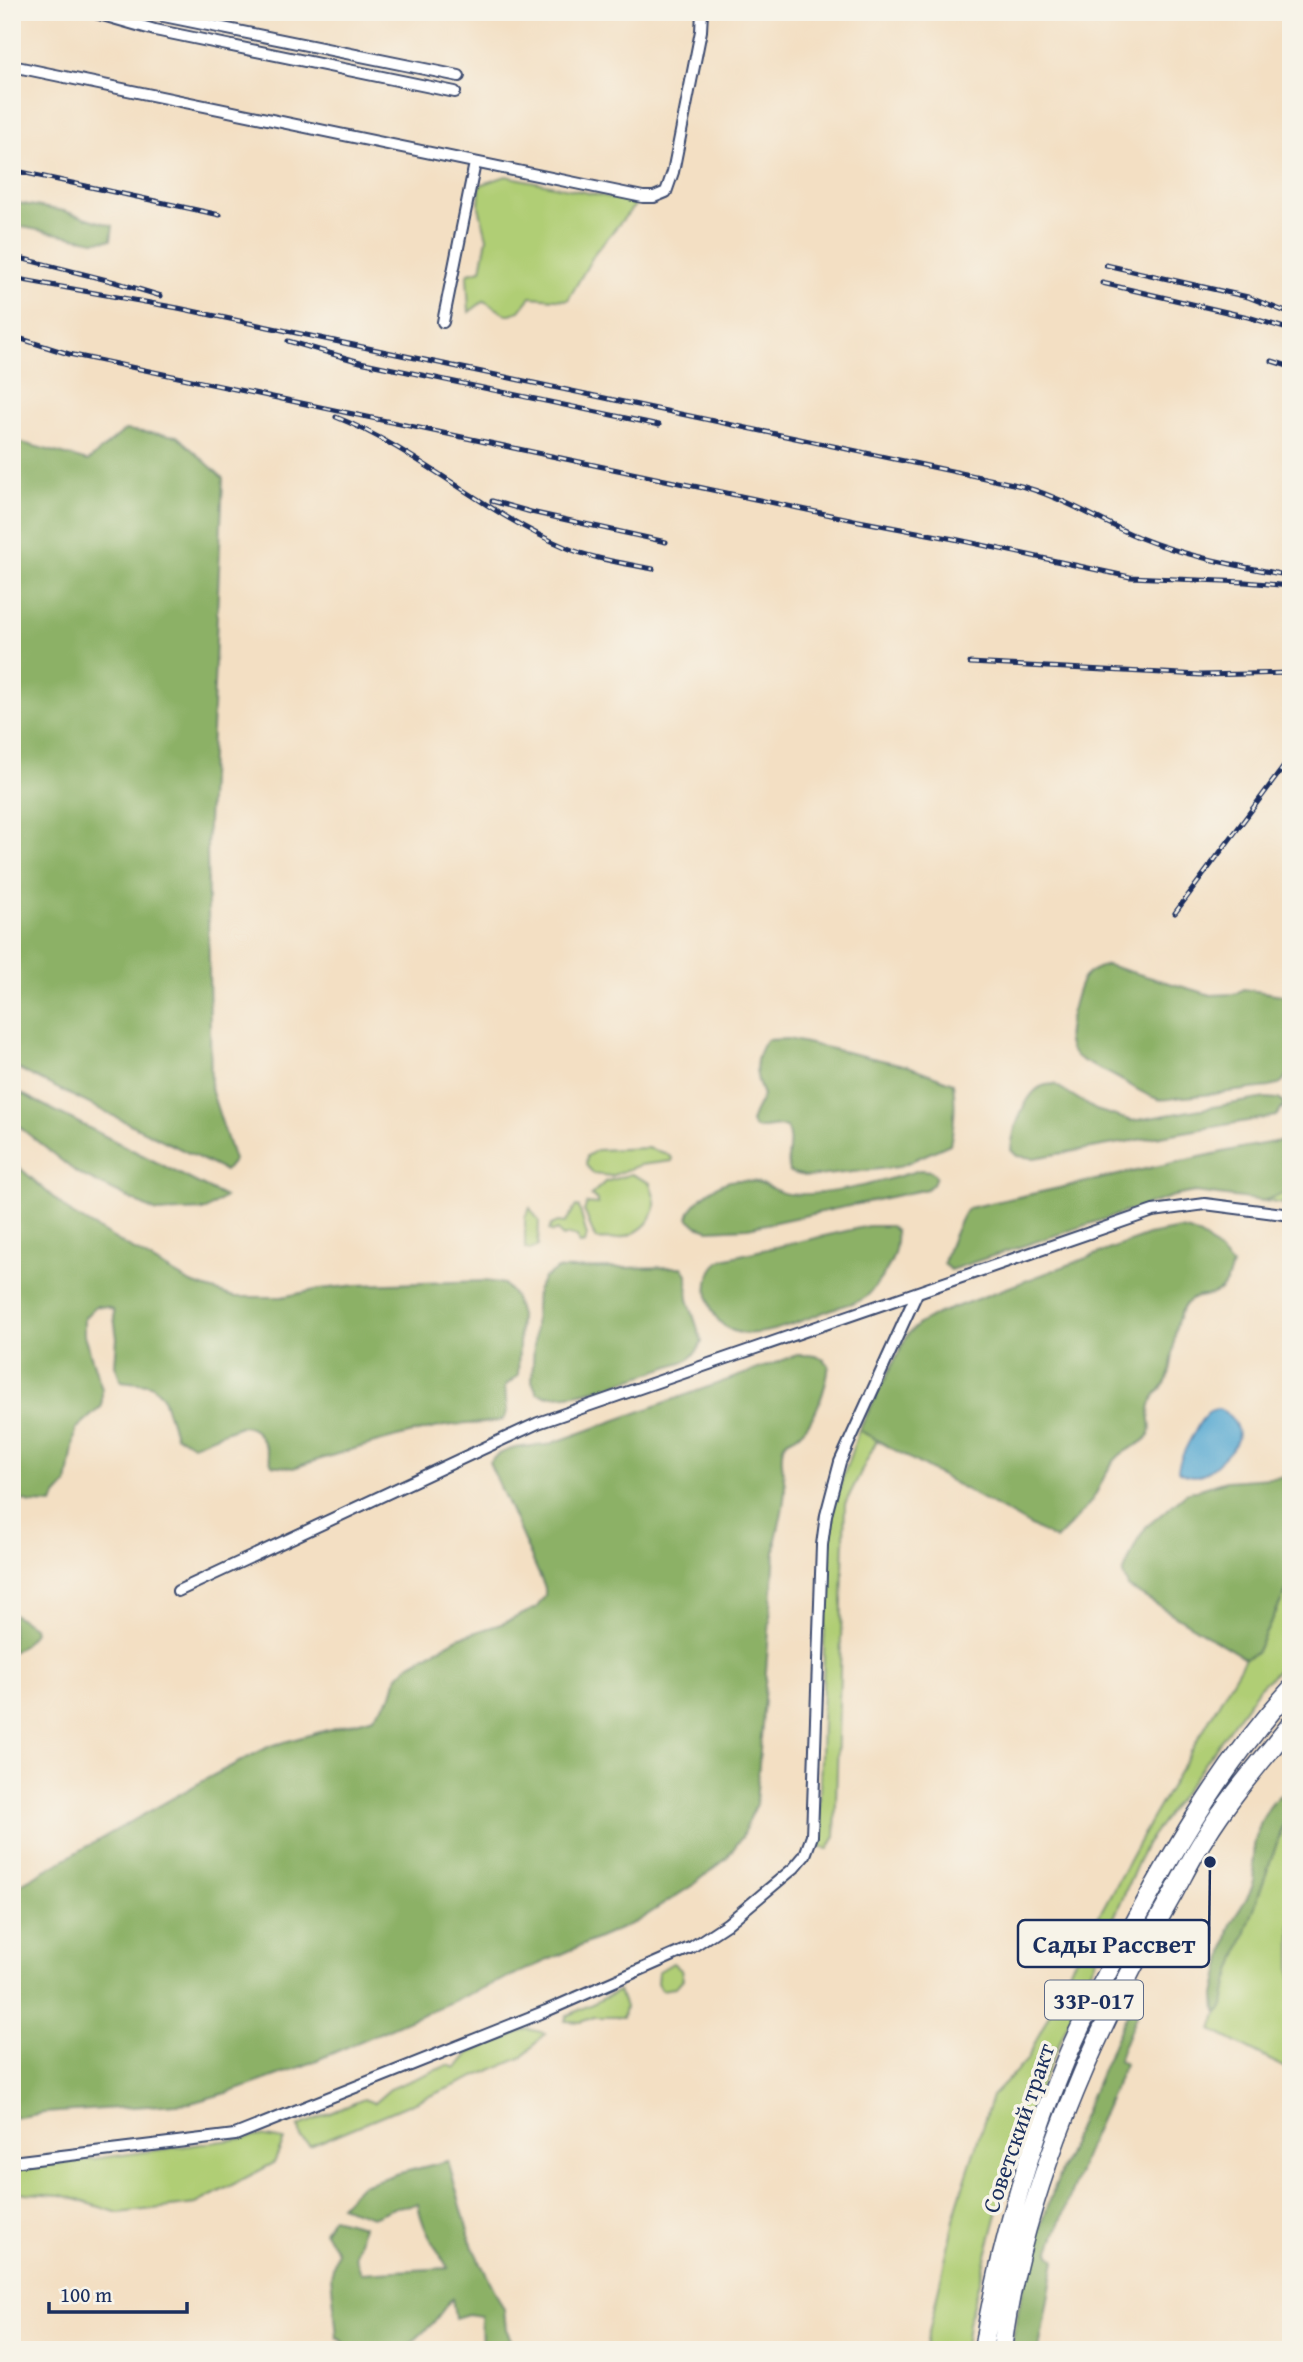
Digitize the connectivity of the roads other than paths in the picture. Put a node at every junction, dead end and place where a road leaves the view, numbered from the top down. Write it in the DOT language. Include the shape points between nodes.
graph roads {
  1 [pos="92,12"];
  2 [pos="144,12"];
  3 [pos="702,12"];
  4 [pos="12,66"];
  5 [pos="459,76"];
  6 [pos="455,92"];
  7 [pos="475,163"];
  8 [pos="443,323"];
  9 [pos="1291,1215"];
  10 [pos="917,1293"];
  11 [pos="178,1591"];
  12 [pos="1291,1689"];
  13 [pos="1291,1724"];
  14 [pos="12,2162"];
  15 [pos="983,2350"];
  16 [pos="1002,2350"];
  1 -- 6 [label="street" via="155,30"];
  2 -- 5 [label="street"];
  3 -- 7 [label="street" via="666,192 643,197"];
  4 -- 7 [label="street"];
  7 -- 8 [label="street"];
  9 -- 10 [label="street" via="1205,1204 1153,1211"];
  10 -- 11 [label="street" via="538,1423"];
  10 -- 14 [label="street" via="840,1462 826,1515 811,1836 805,1855 794,1868 692,1947 546,2011 235,2135"];
  12 -- 15 [label="highway, Советский тракт / 33Р-017" via="1224,1773 1182,1836 1066,2059 1033,2145 1009,2227"];
  13 -- 16 [label="highway, Советский тракт / 33Р-017" via="1207,1833 1135,1959 1054,2148 1026,2232"];
}
